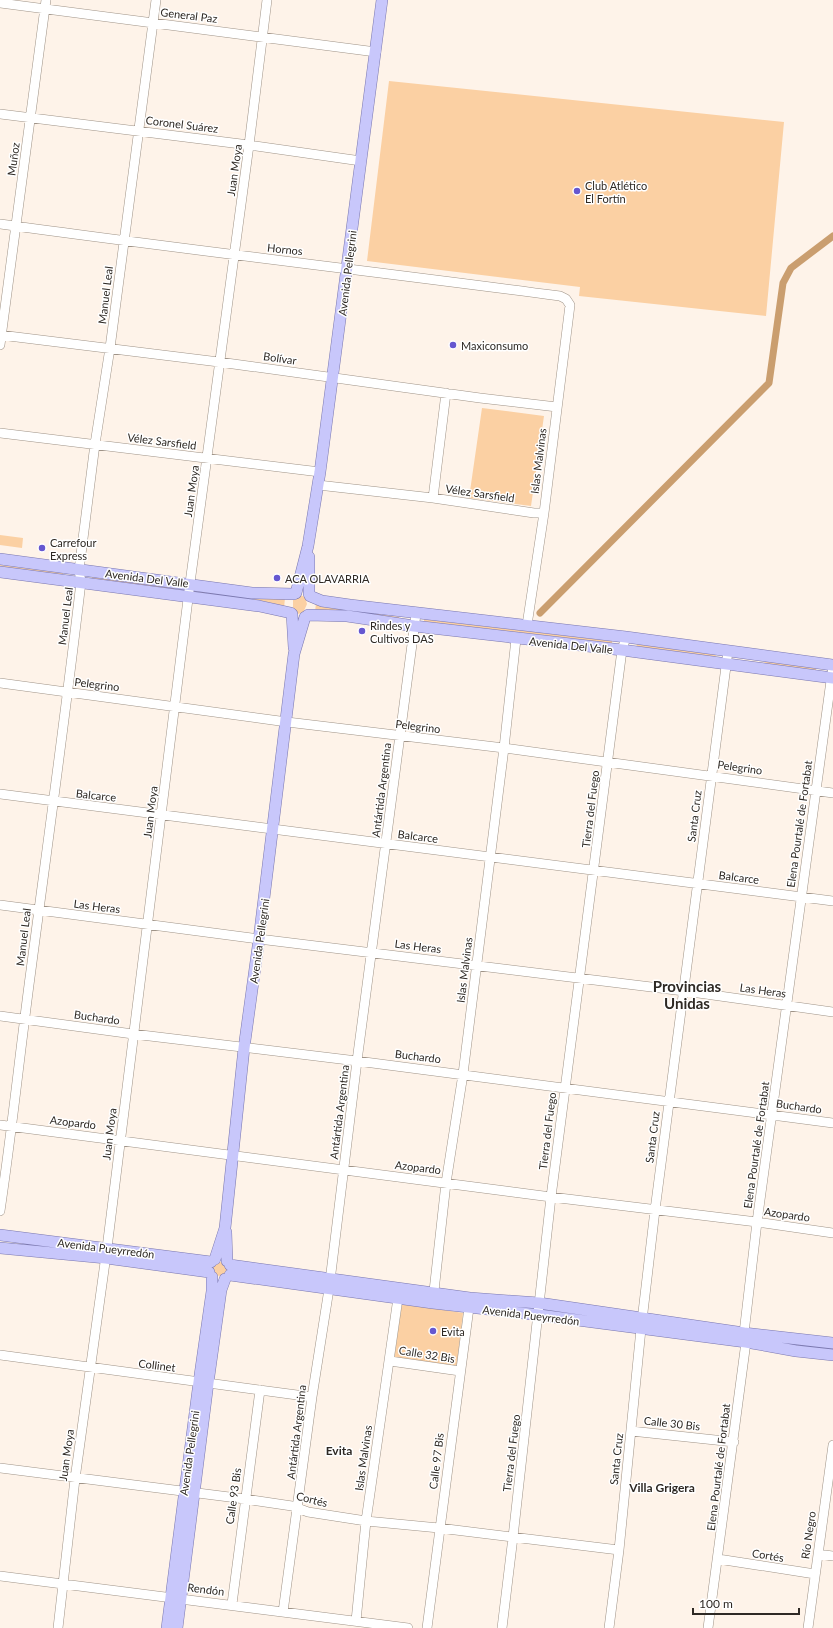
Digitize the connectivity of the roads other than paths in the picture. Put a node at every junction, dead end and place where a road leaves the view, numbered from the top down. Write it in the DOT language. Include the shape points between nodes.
graph roads {
  1 [pos="156,0"];
  2 [pos="267,0"];
  3 [pos="382,0"];
  4 [pos="0,3"];
  5 [pos="45,4"];
  6 [pos="153,22"];
  7 [pos="261,36"];
  8 [pos="376,52"];
  9 [pos="0,114"];
  10 [pos="31,118"];
  11 [pos="139,131"];
  12 [pos="249,145"];
  13 [pos="361,161"];
  14 [pos="0,224"];
  15 [pos="16,226"];
  16 [pos="124,240"];
  17 [pos="234,256"];
  18 [pos="347,268"];
  19 [pos="566,299"];
  20 [pos="1,335"];
  21 [pos="0,345"];
  22 [pos="110,348"];
  23 [pos="219,362"];
  24 [pos="333,378"];
  25 [pos="446,393"];
  26 [pos="557,407"];
  27 [pos="0,433"];
  28 [pos="95,444"];
  29 [pos="208,459"];
  30 [pos="320,472"];
  31 [pos="318,486"];
  32 [pos="433,498"];
  33 [pos="544,513"];
  34 [pos="308,546"];
  35 [pos="0,559"];
  36 [pos="79,570"];
  37 [pos="0,572"];
  38 [pos="81,582"];
  39 [pos="190,583"];
  40 [pos="295,593"];
  41 [pos="310,595"];
  42 [pos="189,596"];
  43 [pos="291,614"];
  44 [pos="416,614"];
  45 [pos="307,616"];
  46 [pos="527,625"];
  47 [pos="414,626"];
  48 [pos="626,637"];
  49 [pos="516,639"];
  50 [pos="622,650"];
  51 [pos="728,651"];
  52 [pos="294,654"];
  53 [pos="726,664"];
  54 [pos="833,666"];
  55 [pos="832,678"];
  56 [pos="0,683"];
  57 [pos="68,692"];
  58 [pos="175,706"];
  59 [pos="286,722"];
  60 [pos="400,736"];
  61 [pos="504,748"];
  62 [pos="608,762"];
  63 [pos="712,776"];
  64 [pos="816,791"];
  65 [pos="833,793"];
  66 [pos="0,794"];
  67 [pos="52,802"];
  68 [pos="162,814"];
  69 [pos="273,830"];
  70 [pos="386,844"];
  71 [pos="490,857"];
  72 [pos="594,870"];
  73 [pos="698,884"];
  74 [pos="802,897"];
  75 [pos="833,901"];
  76 [pos="0,905"];
  77 [pos="39,910"];
  78 [pos="148,924"];
  79 [pos="259,939"];
  80 [pos="371,952"];
  81 [pos="476,966"];
  82 [pos="580,978"];
  83 [pos="684,992"];
  84 [pos="787,1006"];
  85 [pos="833,1012"];
  86 [pos="0,1016"];
  87 [pos="24,1019"];
  88 [pos="133,1034"];
  89 [pos="244,1048"];
  90 [pos="357,1061"];
  91 [pos="463,1074"];
  92 [pos="565,1088"];
  93 [pos="668,1102"];
  94 [pos="772,1114"];
  95 [pos="833,1123"];
  96 [pos="0,1125"];
  97 [pos="12,1127"];
  98 [pos="120,1140"];
  99 [pos="233,1157"];
  100 [pos="344,1170"];
  101 [pos="446,1183"];
  102 [pos="551,1197"];
  103 [pos="655,1210"];
  104 [pos="0,1211"];
  105 [pos="758,1222"];
  106 [pos="225,1228"];
  107 [pos="833,1233"];
  108 [pos="0,1235"];
  109 [pos="0,1248"];
  110 [pos="107,1253"];
  111 [pos="212,1268"];
  112 [pos="228,1270"];
  113 [pos="329,1284"];
  114 [pos="398,1298"];
  115 [pos="433,1298"];
  116 [pos="469,1302"];
  117 [pos="539,1303"];
  118 [pos="539,1315"];
  119 [pos="642,1323"];
  120 [pos="745,1338"];
  121 [pos="798,1339"];
  122 [pos="833,1343"];
  123 [pos="796,1351"];
  124 [pos="0,1355"];
  125 [pos="833,1355"];
  126 [pos="390,1361"];
  127 [pos="90,1368"];
  128 [pos="460,1371"];
  129 [pos="203,1383"];
  130 [pos="260,1390"];
  131 [pos="312,1398"];
  132 [pos="631,1431"];
  133 [pos="734,1442"];
  134 [pos="833,1445"];
  135 [pos="0,1468"];
  136 [pos="75,1479"];
  137 [pos="830,1485"];
  138 [pos="189,1492"];
  139 [pos="245,1499"];
  140 [pos="298,1509"];
  141 [pos="366,1521"];
  142 [pos="439,1528"];
  143 [pos="513,1537"];
  144 [pos="619,1550"];
  145 [pos="818,1554"];
  146 [pos="833,1556"];
  147 [pos="718,1559"];
  148 [pos="814,1574"];
  149 [pos="0,1576"];
  150 [pos="64,1584"];
  151 [pos="175,1598"];
  152 [pos="232,1604"];
  153 [pos="283,1612"];
  154 [pos="356,1621"];
  155 [pos="58,1628"];
  156 [pos="167,1628"];
  157 [pos="177,1628"];
  158 [pos="408,1628"];
  159 [pos="427,1628"];
  160 [pos="502,1628"];
  161 [pos="609,1628"];
  162 [pos="708,1628"];
  163 [pos="808,1628"];
  1 -- 6 [label="street, Manuel Leal"];
  2 -- 7 [label="street, Juan Moya"];
  3 -- 8 [label="main road, Avenida Pellegrini"];
  4 -- 5 [label="street, General Paz"];
  5 -- 6 [label="street, General Paz"];
  5 -- 10 [label="street, Muñoz"];
  6 -- 7 [label="street, General Paz"];
  6 -- 11 [label="street, Manuel Leal"];
  7 -- 8 [label="street, General Paz"];
  7 -- 12 [label="street, Juan Moya"];
  8 -- 13 [label="main road, Avenida Pellegrini"];
  9 -- 10 [label="street, Coronel Suárez"];
  10 -- 11 [label="street, Coronel Suárez"];
  10 -- 15 [label="street, Muñoz"];
  11 -- 12 [label="street, Coronel Suárez"];
  11 -- 16 [label="street, Manuel Leal"];
  12 -- 13 [label="street, Coronel Suárez"];
  12 -- 17 [label="street, Juan Moya"];
  13 -- 18 [label="main road, Avenida Pellegrini"];
  14 -- 15 [label="street, Hornos"];
  15 -- 16 [label="street, Hornos"];
  15 -- 20 [label="street, Muñoz"];
  16 -- 17 [label="street, Hornos"];
  16 -- 22 [label="street, Manuel Leal"];
  17 -- 18 [label="street, Hornos"];
  17 -- 23 [label="street, Juan Moya"];
  18 -- 19 [label="street, Hornos" via="560,296"];
  18 -- 24 [label="main road, Avenida Pellegrini"];
  19 -- 26 [label="street, Islas Malvinas" via="570,305"];
  20 -- 21 [label="street, Muñoz"];
  20 -- 22 [label="street, Bolívar"];
  22 -- 23 [label="street, Bolívar"];
  22 -- 28 [label="street, Manuel Leal"];
  23 -- 24 [label="street, Bolívar"];
  23 -- 29 [label="street, Juan Moya"];
  24 -- 25 [label="street, Bolívar"];
  24 -- 30 [label="main road, Avenida Pellegrini"];
  25 -- 26 [label="street, Bolívar"];
  25 -- 32 [label="street"];
  26 -- 33 [label="street, Islas Malvinas"];
  27 -- 28 [label="street, Vélez Sarsfield"];
  28 -- 29 [label="street, Vélez Sarsfield"];
  28 -- 36 [label="street, Manuel Leal"];
  29 -- 30 [label="street, Vélez Sarsfield"];
  29 -- 39 [label="street, Juan Moya"];
  30 -- 31 [label="main road, Avenida Pellegrini"];
  31 -- 32 [label="street, Vélez Sarsfield"];
  31 -- 34 [label="main road, Avenida Pellegrini"];
  32 -- 33 [label="street, Vélez Sarsfield"];
  33 -- 46 [label="street, Islas Malvinas"];
  34 -- 40 [label="main road, Avenida Pellegrini"];
  34 -- 41 [label="main road, Avenida Pellegrini"];
  35 -- 36 [label="main road, Avenida Del Valle"];
  36 -- 38 [label="street, Manuel Leal"];
  36 -- 39 [label="main road, Avenida Del Valle"];
  37 -- 38 [label="main road, Avenida Del Valle"];
  38 -- 42 [label="main road, Avenida Del Valle"];
  38 -- 57 [label="street, Manuel Leal"];
  39 -- 40 [label="main road, Avenida Del Valle" via="252,592"];
  39 -- 42 [label="street, Juan Moya"];
  40 -- 41 [label="main road" via="304,592"];
  40 -- 43 [label="main road" via="290,602"];
  41 -- 44 [label="main road, Avenida Del Valle" via="322,601"];
  41 -- 45 [label="main road" via="311,605"];
  42 -- 43 [label="main road, Avenida Del Valle" via="259,606"];
  42 -- 58 [label="street, Juan Moya"];
  43 -- 45 [label="main road" via="295,617"];
  43 -- 52 [label="main road, Avenida Pellegrini"];
  44 -- 46 [label="main road, Avenida Del Valle"];
  44 -- 47 [label="street, Antártida Argentina"];
  45 -- 47 [label="main road, Avenida Del Valle" via="347,616"];
  45 -- 52 [label="main road, Avenida Pellegrini"];
  46 -- 48 [label="main road, Avenida Del Valle"];
  47 -- 49 [label="main road, Avenida Del Valle"];
  47 -- 60 [label="street, Antártida Argentina"];
  48 -- 50 [label="street, Tierra del Fuego"];
  48 -- 51 [label="main road, Avenida Del Valle"];
  49 -- 50 [label="main road, Avenida Del Valle"];
  49 -- 61 [label="street, Islas Malvinas"];
  50 -- 53 [label="main road, Avenida Del Valle"];
  50 -- 62 [label="street, Tierra del Fuego"];
  51 -- 53 [label="street, Santa Cruz"];
  51 -- 54 [label="main road, Avenida Del Valle"];
  52 -- 59 [label="main road, Avenida Pellegrini"];
  53 -- 55 [label="main road, Avenida Del Valle"];
  53 -- 63 [label="street, Santa Cruz"];
  54 -- 55 [label="street, Elena Pourtalé de Fortabat"];
  55 -- 64 [label="street, Elena Pourtalé de Fortabat"];
  56 -- 57 [label="street, Pelegrino"];
  57 -- 58 [label="street, Pelegrino"];
  57 -- 67 [label="street, Manuel Leal"];
  58 -- 59 [label="street, Pelegrino"];
  58 -- 68 [label="street, Juan Moya"];
  59 -- 60 [label="street, Pelegrino"];
  59 -- 69 [label="main road, Avenida Pellegrini"];
  60 -- 61 [label="street, Pelegrino"];
  60 -- 70 [label="street, Antártida Argentina"];
  61 -- 62 [label="street, Pelegrino"];
  61 -- 71 [label="street, Islas Malvinas"];
  62 -- 63 [label="street, Pelegrino"];
  62 -- 72 [label="street, Tierra del Fuego"];
  63 -- 64 [label="street, Pelegrino"];
  63 -- 73 [label="street, Santa Cruz"];
  64 -- 65 [label="street, Pelegrino"];
  64 -- 74 [label="street, Elena Pourtalé de Fortabat"];
  66 -- 67 [label="street, Balcarce"];
  67 -- 68 [label="street, Balcarce"];
  67 -- 77 [label="street, Manuel Leal"];
  68 -- 69 [label="street, Balcarce"];
  68 -- 78 [label="street, Juan Moya"];
  69 -- 70 [label="street, Balcarce"];
  69 -- 79 [label="main road, Avenida Pellegrini"];
  70 -- 71 [label="street, Balcarce"];
  70 -- 80 [label="street, Antártida Argentina"];
  71 -- 72 [label="street, Balcarce"];
  71 -- 81 [label="street, Islas Malvinas"];
  72 -- 73 [label="street, Balcarce"];
  72 -- 82 [label="street, Tierra del Fuego"];
  73 -- 74 [label="street, Balcarce"];
  73 -- 83 [label="street, Santa Cruz"];
  74 -- 75 [label="street, Balcarce"];
  74 -- 84 [label="street, Elena Pourtalé de Fortabat"];
  76 -- 77 [label="street, Las Heras"];
  77 -- 78 [label="street, Las Heras"];
  77 -- 87 [label="street, Manuel Leal"];
  78 -- 79 [label="street, Las Heras"];
  78 -- 88 [label="street, Juan Moya"];
  79 -- 80 [label="street, Las Heras"];
  79 -- 89 [label="main road, Avenida Pellegrini"];
  80 -- 81 [label="street, Las Heras"];
  80 -- 90 [label="street, Antártida Argentina"];
  81 -- 82 [label="street, Las Heras"];
  81 -- 91 [label="street, Islas Malvinas"];
  82 -- 83 [label="street, Las Heras"];
  82 -- 92 [label="street, Tierra del Fuego"];
  83 -- 84 [label="street, Las Heras"];
  83 -- 93 [label="street, Santa Cruz"];
  84 -- 85 [label="street, Las Heras"];
  84 -- 94 [label="street, Elena Pourtalé de Fortabat"];
  86 -- 87 [label="street, Buchardo"];
  87 -- 88 [label="street, Buchardo"];
  87 -- 97 [label="street, Manuel Leal"];
  88 -- 89 [label="street, Buchardo"];
  88 -- 98 [label="street, Juan Moya"];
  89 -- 90 [label="street, Buchardo"];
  89 -- 99 [label="main road, Avenida Pellegrini"];
  90 -- 91 [label="street, Buchardo"];
  90 -- 100 [label="street, Antártida Argentina"];
  91 -- 92 [label="street, Buchardo"];
  91 -- 101 [label="street, Islas Malvinas"];
  92 -- 93 [label="street, Buchardo"];
  92 -- 102 [label="street, Tierra del Fuego"];
  93 -- 94 [label="street, Buchardo"];
  93 -- 103 [label="street, Santa Cruz"];
  94 -- 95 [label="street, Buchardo"];
  94 -- 105 [label="street, Elena Pourtalé de Fortabat"];
  96 -- 97 [label="street, Azopardo"];
  97 -- 98 [label="street, Azopardo"];
  97 -- 104 [label="street, Manuel Leal"];
  98 -- 99 [label="street, Azopardo"];
  98 -- 110 [label="street, Juan Moya"];
  99 -- 100 [label="street, Azopardo"];
  99 -- 106 [label="main road, Avenida Pellegrini"];
  100 -- 101 [label="street, Azopardo"];
  100 -- 113 [label="street, Antártida Argentina"];
  101 -- 102 [label="street, Azopardo"];
  101 -- 115 [label="street, Islas Malvinas"];
  102 -- 103 [label="street, Azopardo"];
  102 -- 117 [label="street, Tierra del Fuego"];
  103 -- 105 [label="street, Azopardo"];
  103 -- 119 [label="street, Santa Cruz"];
  105 -- 107 [label="street, Azopardo"];
  105 -- 120 [label="street, Elena Pourtalé de Fortabat"];
  106 -- 111 [label="main road, Avenida Pellegrini"];
  106 -- 112 [label="main road, Avenida Pellegrini"];
  108 -- 110 [label="main road, Avenida Pueyrredón"];
  109 -- 110 [label="main road, Avenida Pueyrredón"];
  110 -- 111 [label="main road, Avenida Pueyrredón"];
  110 -- 127 [label="street, Juan Moya"];
  111 -- 112 [label="main road" via="221,1258"];
  111 -- 112 [label="main road" via="217,1280"];
  111 -- 129 [label="main road, Avenida Pellegrini"];
  112 -- 113 [label="main road, Avenida Pueyrredón"];
  112 -- 129 [label="main road, Avenida Pellegrini" via="221,1290"];
  113 -- 114 [label="main road, Avenida Pueyrredón"];
  113 -- 115 [label="main road, Avenida Pueyrredón"];
  113 -- 131 [label="street, Antártida Argentina"];
  114 -- 115 [label="main road, Avenida Pueyrredón"];
  114 -- 126 [label="street, Islas Malvinas"];
  115 -- 116 [label="main road, Avenida Pueyrredón"];
  116 -- 117 [label="main road, Avenida Pueyrredón"];
  116 -- 118 [label="main road, Avenida Pueyrredón"];
  116 -- 128 [label="street, Calle 97 Bis"];
  117 -- 118 [label="street, Tierra del Fuego"];
  117 -- 119 [label="main road, Avenida Pueyrredón"];
  118 -- 119 [label="main road, Avenida Pueyrredón"];
  118 -- 143 [label="street, Tierra del Fuego"];
  119 -- 120 [label="main road, Avenida Pueyrredón"];
  119 -- 132 [label="street, Santa Cruz"];
  120 -- 121 [label="main road, Avenida Pueyrredón"];
  120 -- 123 [label="main road, Avenida Pueyrredón"];
  120 -- 133 [label="street, Elena Pourtalé de Fortabat"];
  121 -- 122 [label="main road, Avenida Pueyrredón"];
  121 -- 123 [label="main road"];
  123 -- 125 [label="main road, Avenida Pueyrredón"];
  124 -- 127 [label="street, Collinet"];
  126 -- 128 [label="street, Calle 32 Bis"];
  126 -- 141 [label="street, Islas Malvinas"];
  127 -- 129 [label="street, Collinet"];
  127 -- 136 [label="street, Juan Moya"];
  128 -- 142 [label="street, Calle 97 Bis"];
  129 -- 130 [label="street, Collinet"];
  129 -- 138 [label="main road, Avenida Pellegrini"];
  130 -- 131 [label="street, Collinet"];
  130 -- 139 [label="street, Calle 93 Bis"];
  131 -- 140 [label="street, Antártida Argentina"];
  132 -- 133 [label="street, Calle 30 Bis"];
  132 -- 144 [label="street, Santa Cruz"];
  133 -- 147 [label="street, Elena Pourtalé de Fortabat"];
  134 -- 137 [label="street, Río Negro"];
  135 -- 136 [label="street, Cortés"];
  136 -- 138 [label="street, Cortés"];
  136 -- 150 [label="street, Juan Moya"];
  137 -- 145 [label="street, Río Negro"];
  138 -- 139 [label="street, Cortés"];
  138 -- 151 [label="main road, Avenida Pellegrini"];
  139 -- 140 [label="street, Cortés"];
  139 -- 152 [label="street, Calle 93 Bis"];
  140 -- 141 [label="street, Cortés"];
  140 -- 153 [label="street, Antártida Argentina"];
  141 -- 142 [label="street, Cortés"];
  141 -- 154 [label="street, Islas Malvinas"];
  142 -- 143 [label="street, Cortés"];
  142 -- 159 [label="street, Calle 97 Bis"];
  143 -- 144 [label="street, Cortés"];
  143 -- 160 [label="street, Tierra del Fuego"];
  144 -- 161 [label="street, Santa Cruz"];
  145 -- 146 [label="street"];
  145 -- 148 [label="street, Río Negro"];
  147 -- 148 [label="street, Cortés"];
  147 -- 162 [label="street, Elena Pourtalé de Fortabat"];
  148 -- 163 [label="street, Río Negro"];
  149 -- 150 [label="street, Rendón"];
  150 -- 151 [label="street, Rendón"];
  150 -- 155 [label="street, Juan Moya"];
  151 -- 152 [label="street, Rendón"];
  151 -- 156 [label="main road, Avenida Pellegrini"];
  151 -- 157 [label="main road, Avenida Pellegrini"];
  152 -- 153 [label="street, Rendón"];
  153 -- 154 [label="street, Rendón"];
  154 -- 158 [label="street, Rendón"];
}
